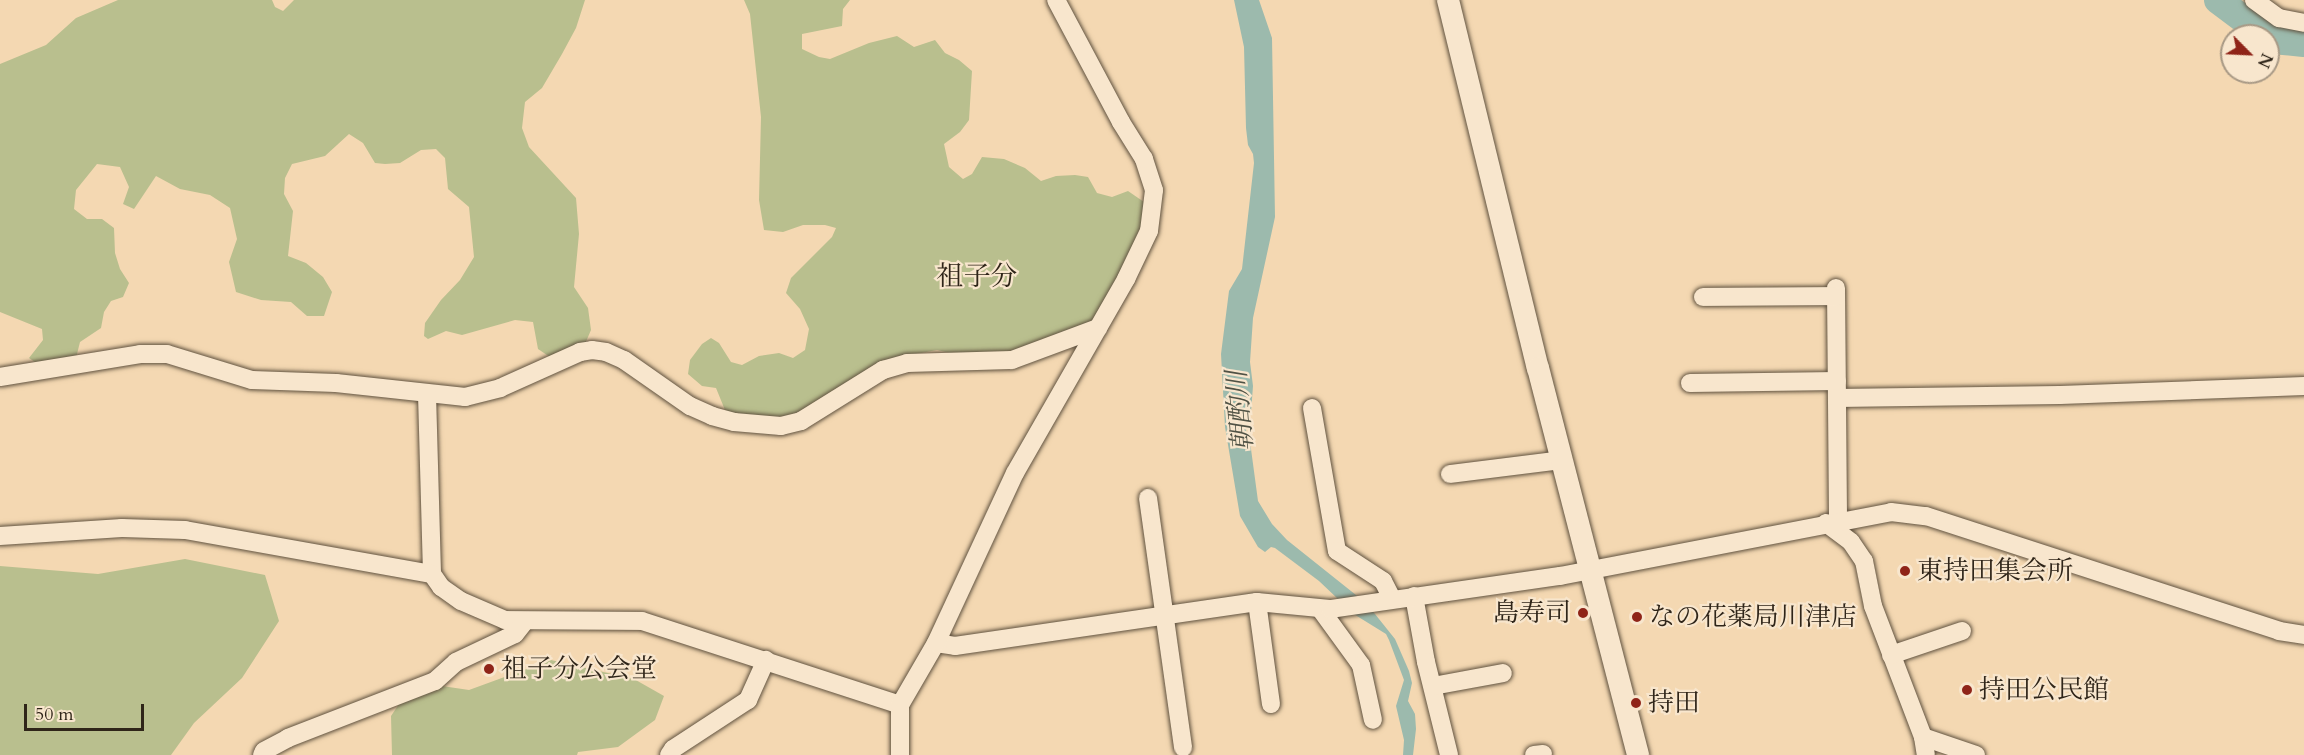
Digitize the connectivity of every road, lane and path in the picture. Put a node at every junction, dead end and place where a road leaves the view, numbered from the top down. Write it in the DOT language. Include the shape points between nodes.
graph roads {
  1 [pos="1056,0"];
  2 [pos="1448,0"];
  3 [pos="2254,0"];
  4 [pos="2304,23"];
  5 [pos="1703,297"];
  6 [pos="1098,328"];
  7 [pos="0,377"];
  8 [pos="1690,383"];
  9 [pos="2304,386"];
  10 [pos="1837,389"];
  11 [pos="427,394"];
  12 [pos="1312,408"];
  13 [pos="1562,460"];
  14 [pos="1450,474"];
  15 [pos="1148,498"];
  16 [pos="1832,522"];
  17 [pos="0,536"];
  18 [pos="1592,568"];
  19 [pos="432,574"];
  20 [pos="1414,596"];
  21 [pos="1386,600"];
  22 [pos="1257,602"];
  23 [pos="1325,609"];
  24 [pos="1164,615"];
  25 [pos="525,621"];
  26 [pos="1962,631"];
  27 [pos="2304,635"];
  28 [pos="936,643"];
  29 [pos="1891,655"];
  30 [pos="766,660"];
  31 [pos="1503,674"];
  32 [pos="1433,686"];
  33 [pos="1271,704"];
  34 [pos="900,705"];
  35 [pos="1373,720"];
  36 [pos="1923,736"];
  37 [pos="1183,748"];
  38 [pos="262,755"];
  39 [pos="669,755"];
  40 [pos="900,755"];
  41 [pos="1449,755"];
  42 [pos="1638,755"];
  43 [pos="1926,755"];
  44 [pos="1976,755"];
  1 -- 6 [label="street" via="1144,159 1154,190 1149,231"];
  2 -- 13 [label="street"];
  3 -- 4 [label="street" via="2279,18"];
  5 -- 10 [label="street" via="1836,292"];
  6 -- 11 [label="street" via="1012,360 906,363 883,370 801,421 781,426 712,416 606,352 580,352 500,388 465,397"];
  6 -- 28 [label="street" via="1016,473"];
  7 -- 11 [label="street" via="140,354 167,354 252,381 336,383"];
  8 -- 10 [label="street"];
  9 -- 10 [label="street" via="2072,395"];
  10 -- 16 [label="street"];
  11 -- 19 [label="street"];
  12 -- 21 [label="street" via="1337,551 1383,581"];
  13 -- 14 [label="street"];
  13 -- 18 [label="street"];
  15 -- 24 [label="street"];
  16 -- 18 [label="street"];
  16 -- 27 [label="street" via="1891,512 1926,516 2279,631"];
  16 -- 29 [label="street" via="1864,561 1873,606"];
  17 -- 19 [label="street" via="122,528 185,530"];
  18 -- 20 [label="street"];
  18 -- 42 [label="street"];
  19 -- 25 [label="street" via="441,587 483,612 505,620"];
  20 -- 21 [label="street"];
  20 -- 32 [label="street"];
  21 -- 23 [label="street"];
  22 -- 23 [label="street"];
  22 -- 24 [label="street"];
  22 -- 33 [label="street"];
  23 -- 35 [label="street" via="1361,665"];
  24 -- 28 [label="street" via="955,646"];
  24 -- 37 [label="street"];
  25 -- 30 [label="street" via="642,621"];
  25 -- 38 [label="street" via="515,634 456,662 435,681 288,738"];
  26 -- 29 [label="street"];
  28 -- 34 [label="street"];
  29 -- 36 [label="street"];
  30 -- 34 [label="street"];
  30 -- 39 [label="street" via="748,700"];
  31 -- 32 [label="street"];
  32 -- 41 [label="street"];
  34 -- 40 [label="street"];
  36 -- 43 [label="street"];
  36 -- 44 [label="street"];
}
